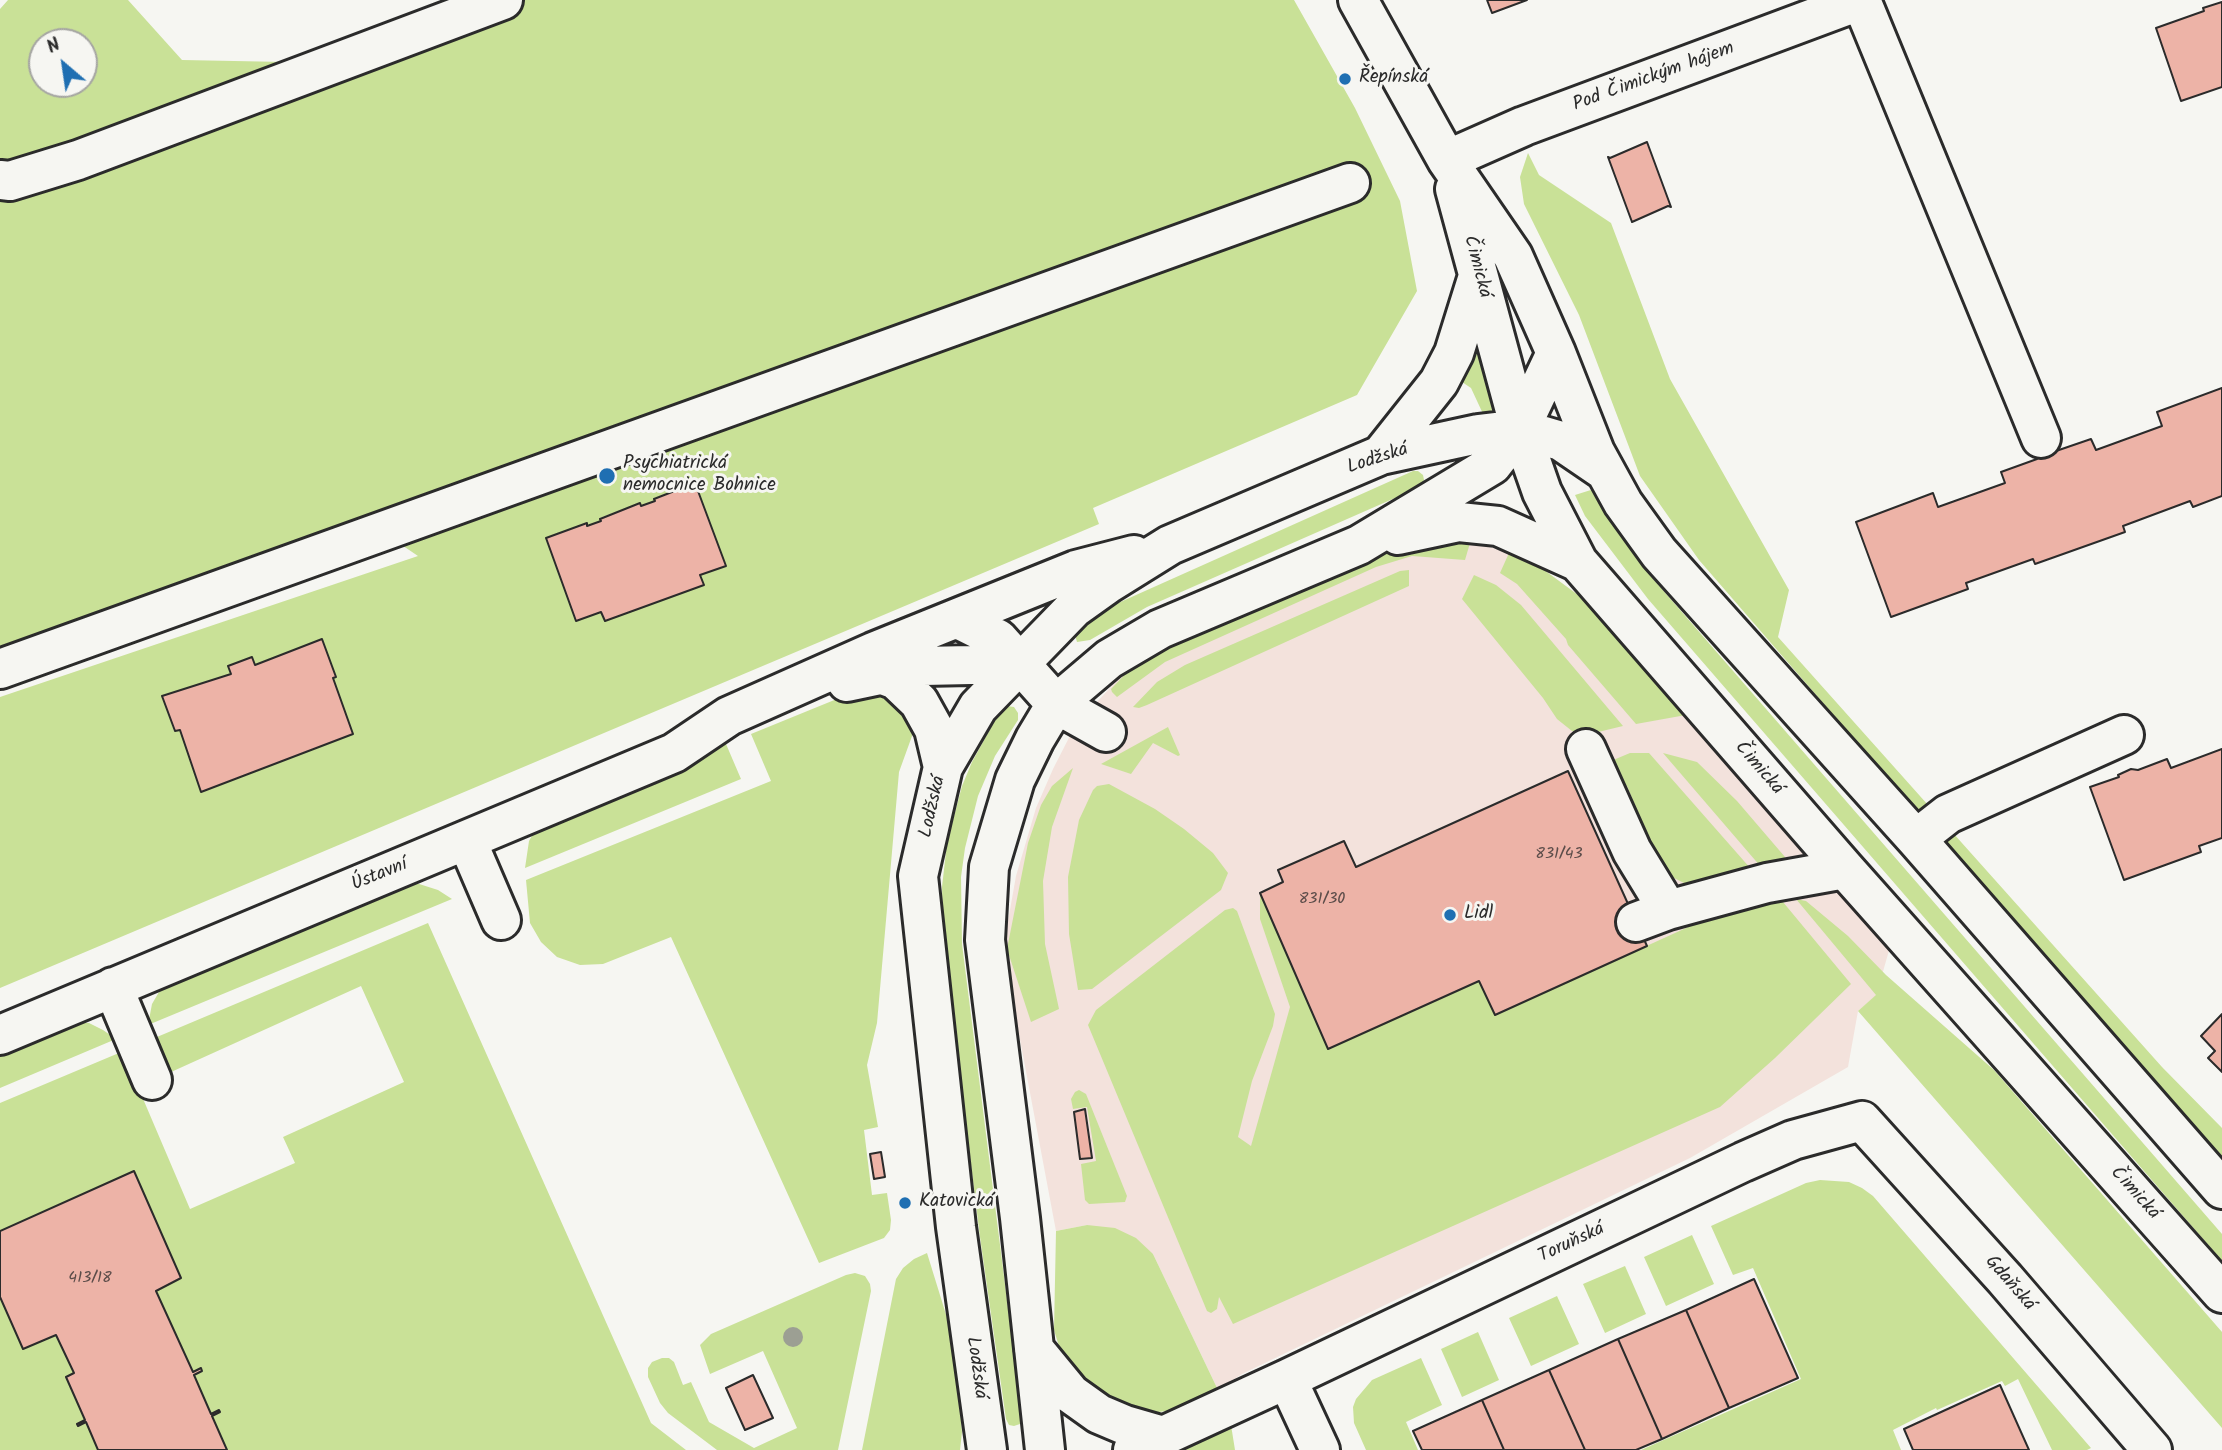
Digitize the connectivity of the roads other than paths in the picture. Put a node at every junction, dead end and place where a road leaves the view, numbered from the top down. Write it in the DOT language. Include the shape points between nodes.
graph roads {
  1 [pos="503,0"];
  2 [pos="1358,0"];
  3 [pos="1862,0"];
  4 [pos="1447,159"];
  5 [pos="0,180"];
  6 [pos="1350,183"];
  7 [pos="1478,276"];
  8 [pos="1556,353"];
  9 [pos="1520,429"];
  10 [pos="2041,438"];
  11 [pos="1381,455"];
  12 [pos="1605,471"];
  13 [pos="1170,545"];
  14 [pos="1359,545"];
  15 [pos="1578,562"];
  16 [pos="958,619"];
  17 [pos="1018,664"];
  18 [pos="0,669"];
  19 [pos="880,674"];
  20 [pos="754,704"];
  21 [pos="1056,704"];
  22 [pos="1106,732"];
  23 [pos="2124,735"];
  24 [pos="1586,748"];
  25 [pos="943,767"];
  26 [pos="1916,839"];
  27 [pos="467,841"];
  28 [pos="1845,869"];
  29 [pos="501,920"];
  30 [pos="113,987"];
  31 [pos="0,1035"];
  32 [pos="152,1080"];
  33 [pos="1861,1121"];
  34 [pos="2222,1189"];
  35 [pos="2222,1293"];
  36 [pos="1034,1349"];
  37 [pos="1287,1379"];
  38 [pos="1148,1443"];
  39 [pos="987,1450"];
  40 [pos="1045,1450"];
  41 [pos="1320,1450"];
  42 [pos="2152,1450"];
  1 -- 5 [label="street" via="78,160"];
  2 -- 4 [label="street, Čimická"];
  3 -- 4 [label="street, Pod Čimickým hájem"];
  3 -- 10 [label="street"];
  4 -- 7 [label="street, Čimická"];
  4 -- 8 [label="street, Čimická" via="1513,256"];
  6 -- 18 [label="street"];
  7 -- 9 [label="street, Čimická"];
  7 -- 11 [label="street" via="1454,353 1439,382"];
  8 -- 9 [label="street"];
  8 -- 12 [label="street, Čimická"];
  9 -- 11 [label="street, Lodžská"];
  9 -- 12 [label="street, Lodžská" via="1561,441"];
  9 -- 14 [label="street" via="1492,465"];
  9 -- 15 [label="street, Čimická" via="1542,492"];
  11 -- 13 [label="street, Lodžská"];
  12 -- 26 [label="street, Čimická" via="1658,553"];
  13 -- 16 [label="street" via="1076,570"];
  13 -- 17 [label="street, Lodžská" via="1074,608"];
  14 -- 15 [label="street" via="1459,522 1498,526"];
  14 -- 21 [label="street" via="1160,629 1109,659"];
  15 -- 28 [label="street, Čimická"];
  16 -- 17 [label="street" via="998,639"];
  16 -- 20 [label="street"];
  17 -- 19 [label="street" via="923,666"];
  17 -- 21 [label="street"];
  17 -- 25 [label="street, Lodžská" via="978,707"];
  19 -- 20 [label="street"];
  19 -- 25 [label="street" via="896,680 919,702 934,729"];
  20 -- 27 [label="street, Ústavní" via="674,752"];
  21 -- 22 [label="street"];
  21 -- 36 [label="street" via="1016,780 989,867 985,940"];
  23 -- 26 [label="street" via="1948,814"];
  24 -- 28 [label="street" via="1632,851 1652,916 1768,883"];
  25 -- 39 [label="street, Lodžská" via="918,876 956,1227"];
  26 -- 34 [label="street, Čimická"];
  27 -- 29 [label="street"];
  27 -- 30 [label="street, Ústavní"];
  28 -- 35 [label="street, Čimická"];
  30 -- 31 [label="street, Ústavní"];
  30 -- 32 [label="street"];
  33 -- 37 [label="street, Toruňská" via="1793,1140 1742,1162"];
  33 -- 42 [label="street, Gdaňská"];
  36 -- 38 [label="street" via="1071,1394"];
  36 -- 40 [label="street"];
  37 -- 38 [label="street, Toruňská"];
  37 -- 41 [label="street"];
}
